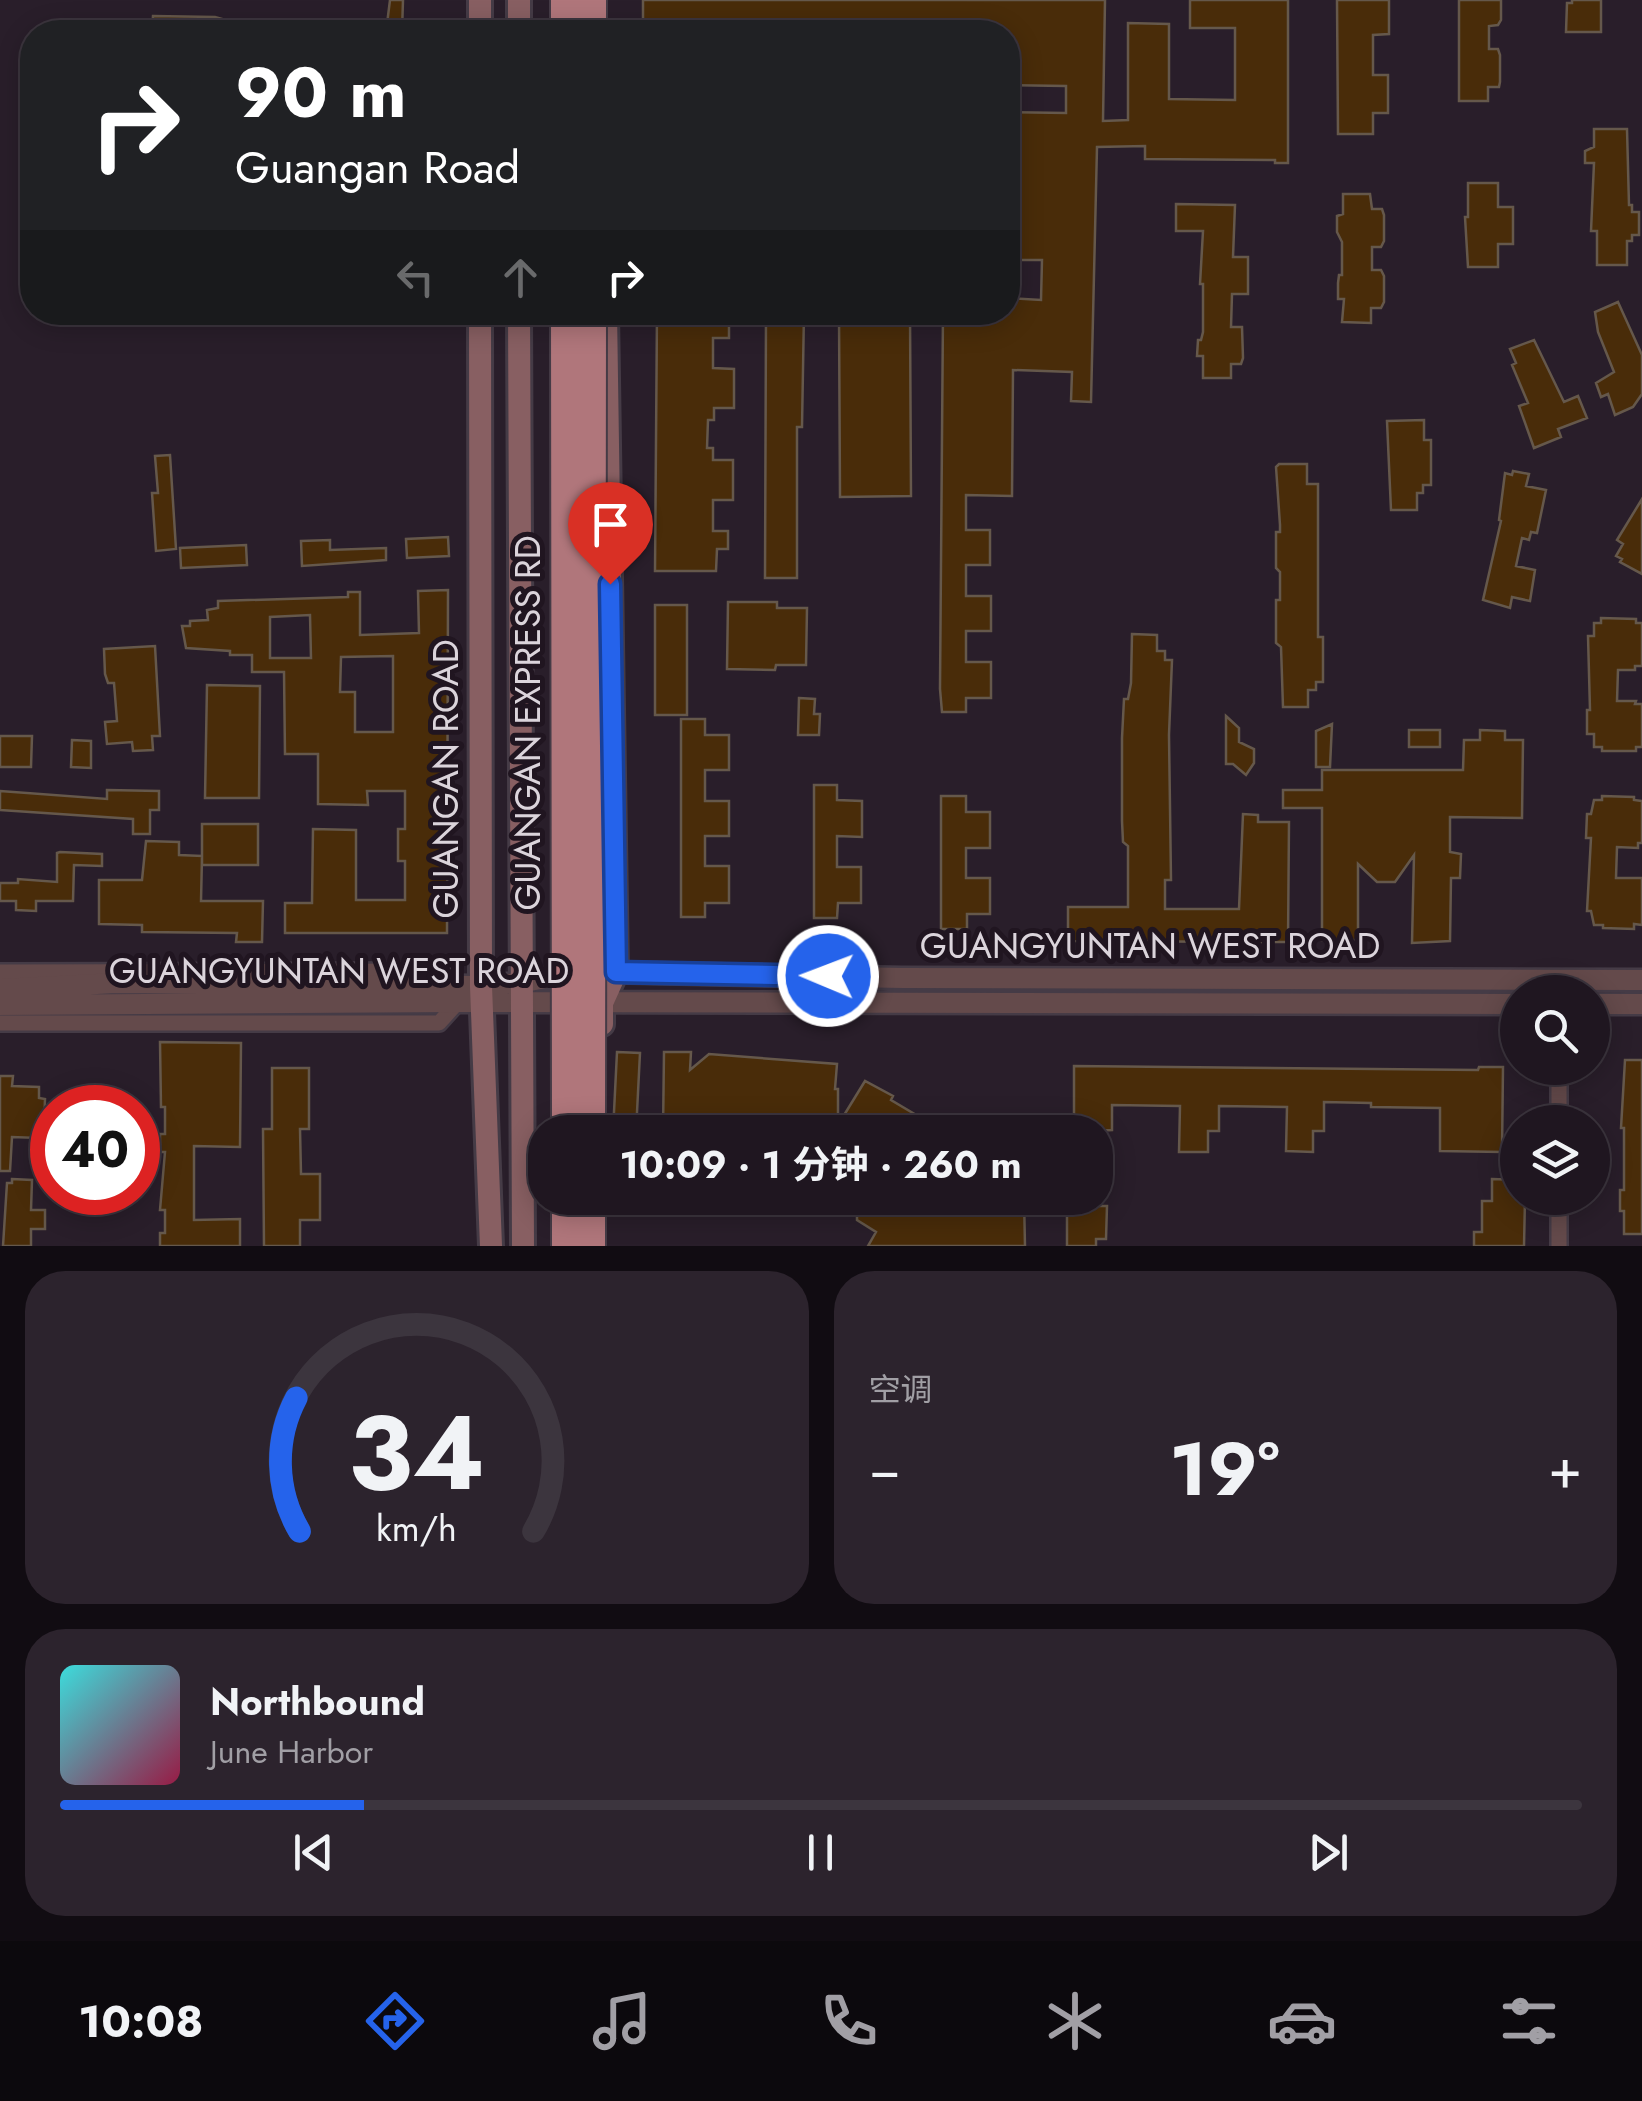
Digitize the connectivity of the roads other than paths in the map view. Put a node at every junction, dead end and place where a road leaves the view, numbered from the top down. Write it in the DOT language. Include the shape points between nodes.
graph roads {
  1 [pos="480,325"];
  2 [pos="520,325"];
  3 [pos="563,325"];
  4 [pos="563,325"];
  5 [pos="592,325"];
  6 [pos="606,325"];
  7 [pos="0,972"];
  8 [pos="572,972"];
  9 [pos="616,972"];
  10 [pos="1642,980"];
  11 [pos="0,988"];
  12 [pos="520,993"];
  13 [pos="456,994"];
  14 [pos="482,994"];
  15 [pos="573,1002"];
  16 [pos="602,1002"];
  17 [pos="1500,1004"];
  18 [pos="1610,1004"];
  19 [pos="1642,1004"];
  20 [pos="0,1006"];
  21 [pos="0,1023"];
  22 [pos="570,1115"];
  23 [pos="570,1115"];
  24 [pos="592,1115"];
  25 [pos="603,1115"];
  26 [pos="569,1215"];
  27 [pos="571,1215"];
  28 [pos="591,1215"];
  29 [pos="603,1215"];
  30 [pos="1559,1215"];
  31 [pos="492,1246"];
  32 [pos="523,1246"];
  33 [pos="566,1246"];
  34 [pos="574,1246"];
  35 [pos="591,1246"];
  36 [pos="604,1246"];
  37 [pos="1559,1246"];
  1 -- 14 [label="main road, GUANGAN ROAD"];
  2 -- 12 [label="main road"];
  3 -- 8 [label="main road"];
  4 -- 22 [label="highway, GUANGAN EXPRESS RD, bridge"];
  5 -- 24 [label="highway, GUANGAN EXPRESS RD, bridge"];
  6 -- 9 [label="main road"];
  7 -- 13 [label="street" via="440,972"];
  8 -- 9 [label="street, GUANGYUNTAN WEST ROAD"];
  8 -- 12 [label="street, GUANGYUNTAN WEST ROAD"];
  8 -- 15 [label="main road"];
  9 -- 10 [label="street, GUANGYUNTAN WEST ROAD"];
  9 -- 16 [label="main road"];
  11 -- 13 [label="street, GUANGYUNTAN WEST ROAD" via="116,984"];
  12 -- 14 [label="street, GUANGYUNTAN WEST ROAD"];
  12 -- 15 [label="street, GUANGYUNTAN WEST ROAD"];
  12 -- 32 [label="main road"];
  13 -- 14 [label="street, GUANGYUNTAN WEST ROAD"];
  13 -- 20 [label="street, GUANGYUNTAN WEST ROAD"];
  13 -- 21 [label="street" via="438,1023"];
  14 -- 31 [label="main road, GUANGAN ROAD"];
  15 -- 16 [label="street, GUANGYUNTAN WEST ROAD"];
  15 -- 23 [label="main road"];
  16 -- 17 [label="street, GUANGYUNTAN WEST ROAD"];
  16 -- 25 [label="main road"];
  18 -- 19 [label="street"];
  26 -- 33 [label="highway"];
  27 -- 34 [label="main road"];
  28 -- 35 [label="highway"];
  29 -- 36 [label="main road"];
  30 -- 37 [label="street"];
}
